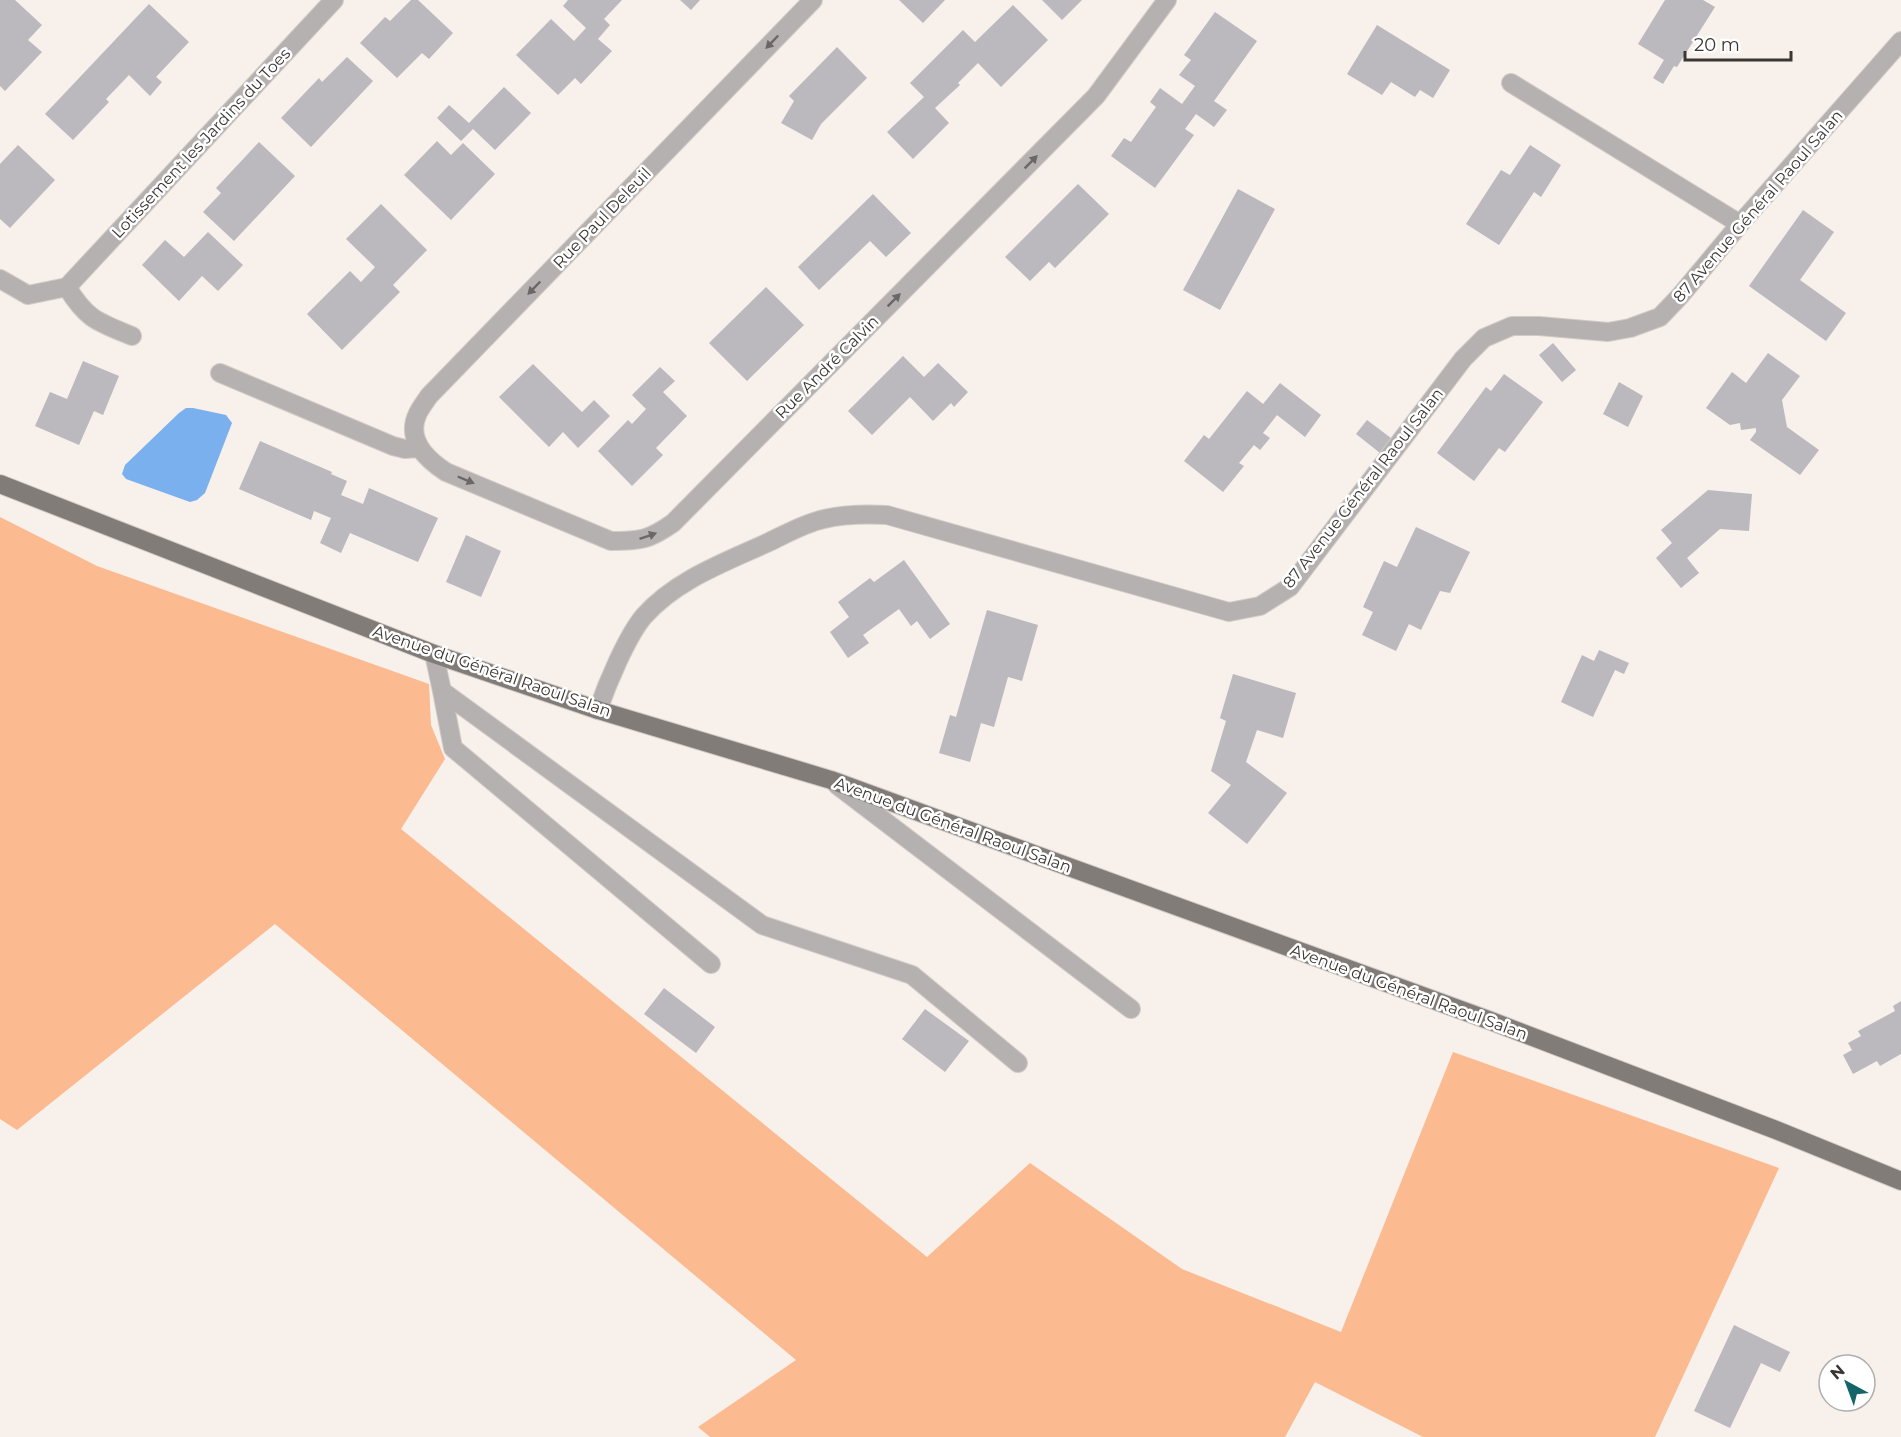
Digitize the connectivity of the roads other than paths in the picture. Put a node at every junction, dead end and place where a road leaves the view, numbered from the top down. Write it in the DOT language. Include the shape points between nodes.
graph roads {
  1 [pos="334,0"];
  2 [pos="813,0"];
  3 [pos="1167,0"];
  4 [pos="1901,41"];
  5 [pos="1511,82"];
  6 [pos="1740,224"];
  7 [pos="0,279"];
  8 [pos="67,287"];
  9 [pos="132,336"];
  10 [pos="220,373"];
  11 [pos="419,448"];
  12 [pos="0,484"];
  13 [pos="434,654"];
  14 [pos="442,691"];
  15 [pos="598,710"];
  16 [pos="831,780"];
  17 [pos="711,964"];
  18 [pos="1131,1009"];
  19 [pos="1018,1063"];
  20 [pos="1901,1180"];
  1 -- 8 [label="street, Lotissement les Jardins du Toes"];
  2 -- 11 [label="street, Rue Paul Deleuil, one-way" via="429,396 417,414"];
  11 -- 3 [label="street, Rue André Calvin, one-way" via="446,472 611,541 655,536 673,523 1096,96"];
  4 -- 6 [label="street, 87 Avenue Général Raoul Salan"];
  5 -- 6 [label="street"];
  6 -- 15 [label="street, 87 Avenue Général Raoul Salan" via="1660,316 1608,332 1512,326 1484,338 1462,359 1290,586 1260,606 1229,612 887,515 853,514 821,519 691,579 662,599 643,617 606,686"];
  7 -- 8 [label="street" via="28,295"];
  8 -- 9 [label="street" via="95,321"];
  10 -- 11 [label="street" via="393,446"];
  12 -- 13 [label="main road, Avenue du Général Raoul Salan"];
  13 -- 14 [label="street"];
  13 -- 15 [label="main road, Avenue du Général Raoul Salan"];
  14 -- 17 [label="street" via="453,748"];
  14 -- 19 [label="street" via="762,925 912,975"];
  15 -- 16 [label="main road, Avenue du Général Raoul Salan"];
  16 -- 18 [label="street"];
  16 -- 20 [label="main road, Avenue du Général Raoul Salan" via="1491,1022"];
}
